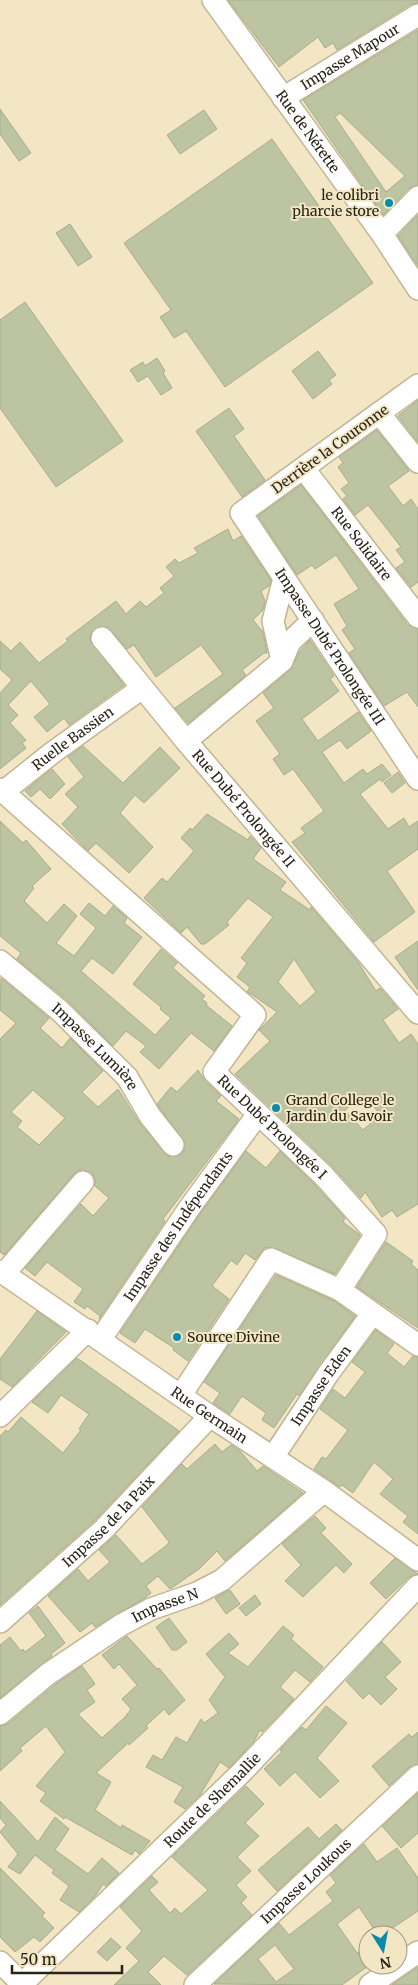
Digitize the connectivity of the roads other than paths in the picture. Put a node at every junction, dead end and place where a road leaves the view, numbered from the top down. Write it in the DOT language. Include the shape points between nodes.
graph roads {
  1 [pos="213,0"];
  2 [pos="418,14"];
  3 [pos="283,98"];
  4 [pos="418,197"];
  5 [pos="382,234"];
  6 [pos="418,289"];
  7 [pos="418,385"];
  8 [pos="379,413"];
  9 [pos="418,462"];
  10 [pos="304,469"];
  11 [pos="241,513"];
  12 [pos="284,578"];
  13 [pos="418,617"];
  14 [pos="313,620"];
  15 [pos="102,638"];
  16 [pos="282,661"];
  17 [pos="142,688"];
  18 [pos="186,741"];
  19 [pos="418,779"];
  20 [pos="2,791"];
  21 [pos="0,961"];
  22 [pos="418,1013"];
  23 [pos="258,1114"];
  24 [pos="173,1145"];
  25 [pos="83,1182"];
  26 [pos="2,1272"];
  27 [pos="340,1290"];
  28 [pos="372,1314"];
  29 [pos="94,1335"];
  30 [pos="418,1346"];
  31 [pos="181,1396"];
  32 [pos="0,1416"];
  33 [pos="210,1416"];
  34 [pos="273,1458"];
  35 [pos="324,1491"];
  36 [pos="418,1560"];
  37 [pos="418,1586"];
  38 [pos="0,1622"];
  39 [pos="0,1714"];
  40 [pos="418,1776"];
  41 [pos="418,1952"];
  42 [pos="0,1962"];
  43 [pos="378,1983"];
  44 [pos="22,1984"];
  45 [pos="195,1985"];
  1 -- 3 [label="street, Rue de Nérette"];
  2 -- 3 [label="street, Impasse Mapour"];
  3 -- 5 [label="street, Rue de Nérette"];
  4 -- 5 [label="street"];
  5 -- 6 [label="street, Rue de Nérette"];
  7 -- 8 [label="street, Derrière la Couronne"];
  8 -- 9 [label="street"];
  8 -- 10 [label="street, Derrière la Couronne"];
  10 -- 11 [label="street, Derrière la Couronne"];
  10 -- 13 [label="street, Rue Solidaire"];
  11 -- 12 [label="street, Impasse Dubé Prolongée III"];
  12 -- 14 [label="street, Impasse Dubé Prolongée III"];
  12 -- 16 [label="street" via="273,621"];
  14 -- 16 [label="street" via="290,642"];
  14 -- 19 [label="street, Impasse Dubé Prolongée III"];
  15 -- 17 [label="street"];
  16 -- 18 [label="street, Rue Dubé Prolongée II"];
  17 -- 18 [label="street"];
  17 -- 20 [label="street, Ruelle Bassien"];
  18 -- 22 [label="street, Rue Dubé Prolongée II"];
  20 -- 23 [label="street, Rue Dubé Prolongée I" via="255,1016 214,1072"];
  21 -- 24 [label="street, Impasse Lumière" via="58,1010 127,1077 150,1116"];
  23 -- 27 [label="street, Rue Dubé Prolongée I" via="323,1174 376,1234"];
  23 -- 29 [label="street, Impasse des Indépendants"];
  25 -- 26 [label="street"];
  26 -- 29 [label="street, Rue Germain"];
  27 -- 28 [label="street"];
  27 -- 31 [label="street" via="271,1259"];
  28 -- 30 [label="street"];
  28 -- 34 [label="street, Impasse Eden"];
  29 -- 31 [label="street, Rue Germain"];
  29 -- 32 [label="street, Impasse des Indépendants"];
  31 -- 33 [label="street, Rue Germain"];
  33 -- 34 [label="street, Rue Germain"];
  33 -- 38 [label="street, Impasse de la Paix" via="104,1529"];
  34 -- 35 [label="street, Rue Germain"];
  35 -- 36 [label="street, Rue Germain"];
  35 -- 39 [label="street, Impasse N" via="222,1580 197,1593 150,1609 121,1625 48,1674"];
  37 -- 44 [label="street, Route de Shemallie" via="242,1772"];
  40 -- 45 [label="street, Impasse Loukous"];
  41 -- 43 [label="street"];
  42 -- 44 [label="street, Route de Shemallie"];
}
